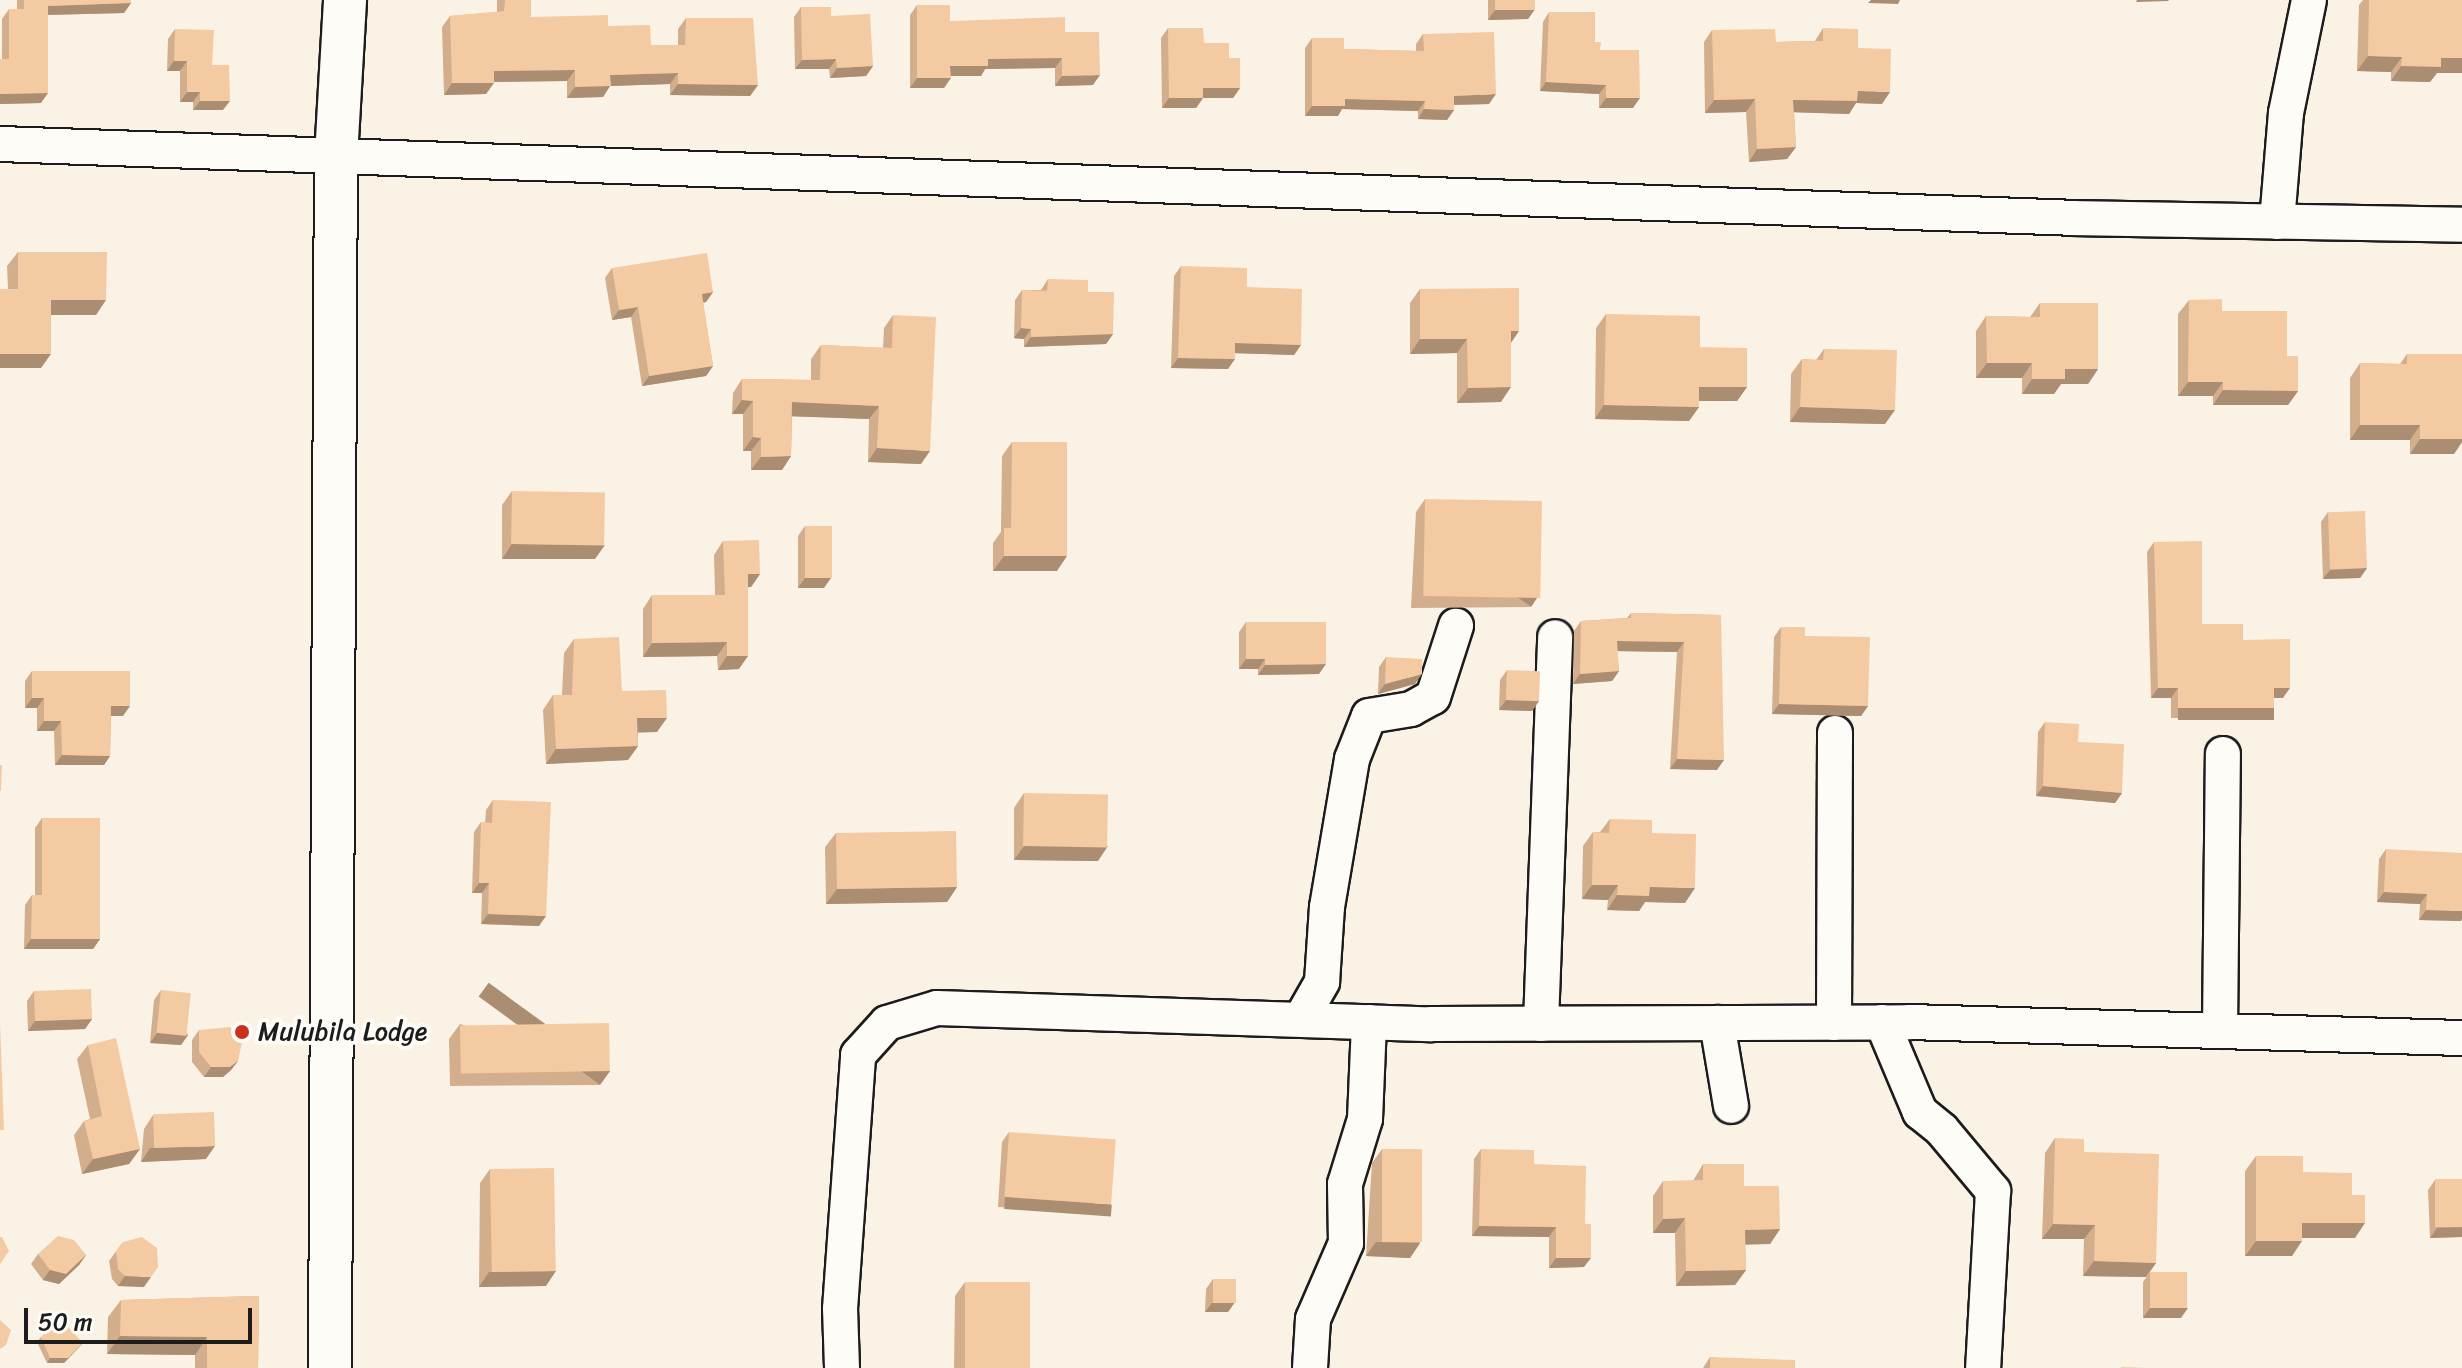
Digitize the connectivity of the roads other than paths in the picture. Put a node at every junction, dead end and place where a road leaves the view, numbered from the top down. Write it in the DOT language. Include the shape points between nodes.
graph roads {
  1 [pos="345,0"];
  2 [pos="2309,0"];
  3 [pos="0,144"];
  4 [pos="336,157"];
  5 [pos="2277,222"];
  6 [pos="2462,225"];
  7 [pos="1456,626"];
  8 [pos="1555,637"];
  9 [pos="1835,733"];
  10 [pos="2223,754"];
  11 [pos="1301,1019"];
  12 [pos="1369,1022"];
  13 [pos="1882,1022"];
  14 [pos="1717,1023"];
  15 [pos="1834,1023"];
  16 [pos="1541,1024"];
  17 [pos="2220,1031"];
  18 [pos="2462,1038"];
  19 [pos="1731,1106"];
  20 [pos="330,1368"];
  21 [pos="842,1368"];
  22 [pos="1310,1368"];
  23 [pos="1983,1368"];
  1 -- 4 [label="street"];
  2 -- 5 [label="street" via="2286,113"];
  3 -- 4 [label="street"];
  4 -- 5 [label="street"];
  4 -- 20 [label="street"];
  5 -- 6 [label="street"];
  7 -- 11 [label="street" via="1433,697 1411,709 1369,716 1352,759 1327,907 1322,982"];
  8 -- 16 [label="street"];
  9 -- 15 [label="street"];
  10 -- 17 [label="street"];
  11 -- 12 [label="street"];
  11 -- 21 [label="street" via="937,1008 887,1023 858,1055 840,1309"];
  12 -- 16 [label="street"];
  12 -- 22 [label="street" via="1365,1119 1345,1184 1346,1243 1313,1319"];
  13 -- 15 [label="street"];
  13 -- 17 [label="street"];
  13 -- 23 [label="street" via="1920,1112 1993,1191"];
  14 -- 15 [label="street"];
  14 -- 16 [label="street"];
  14 -- 19 [label="street"];
  17 -- 18 [label="street"];
}
